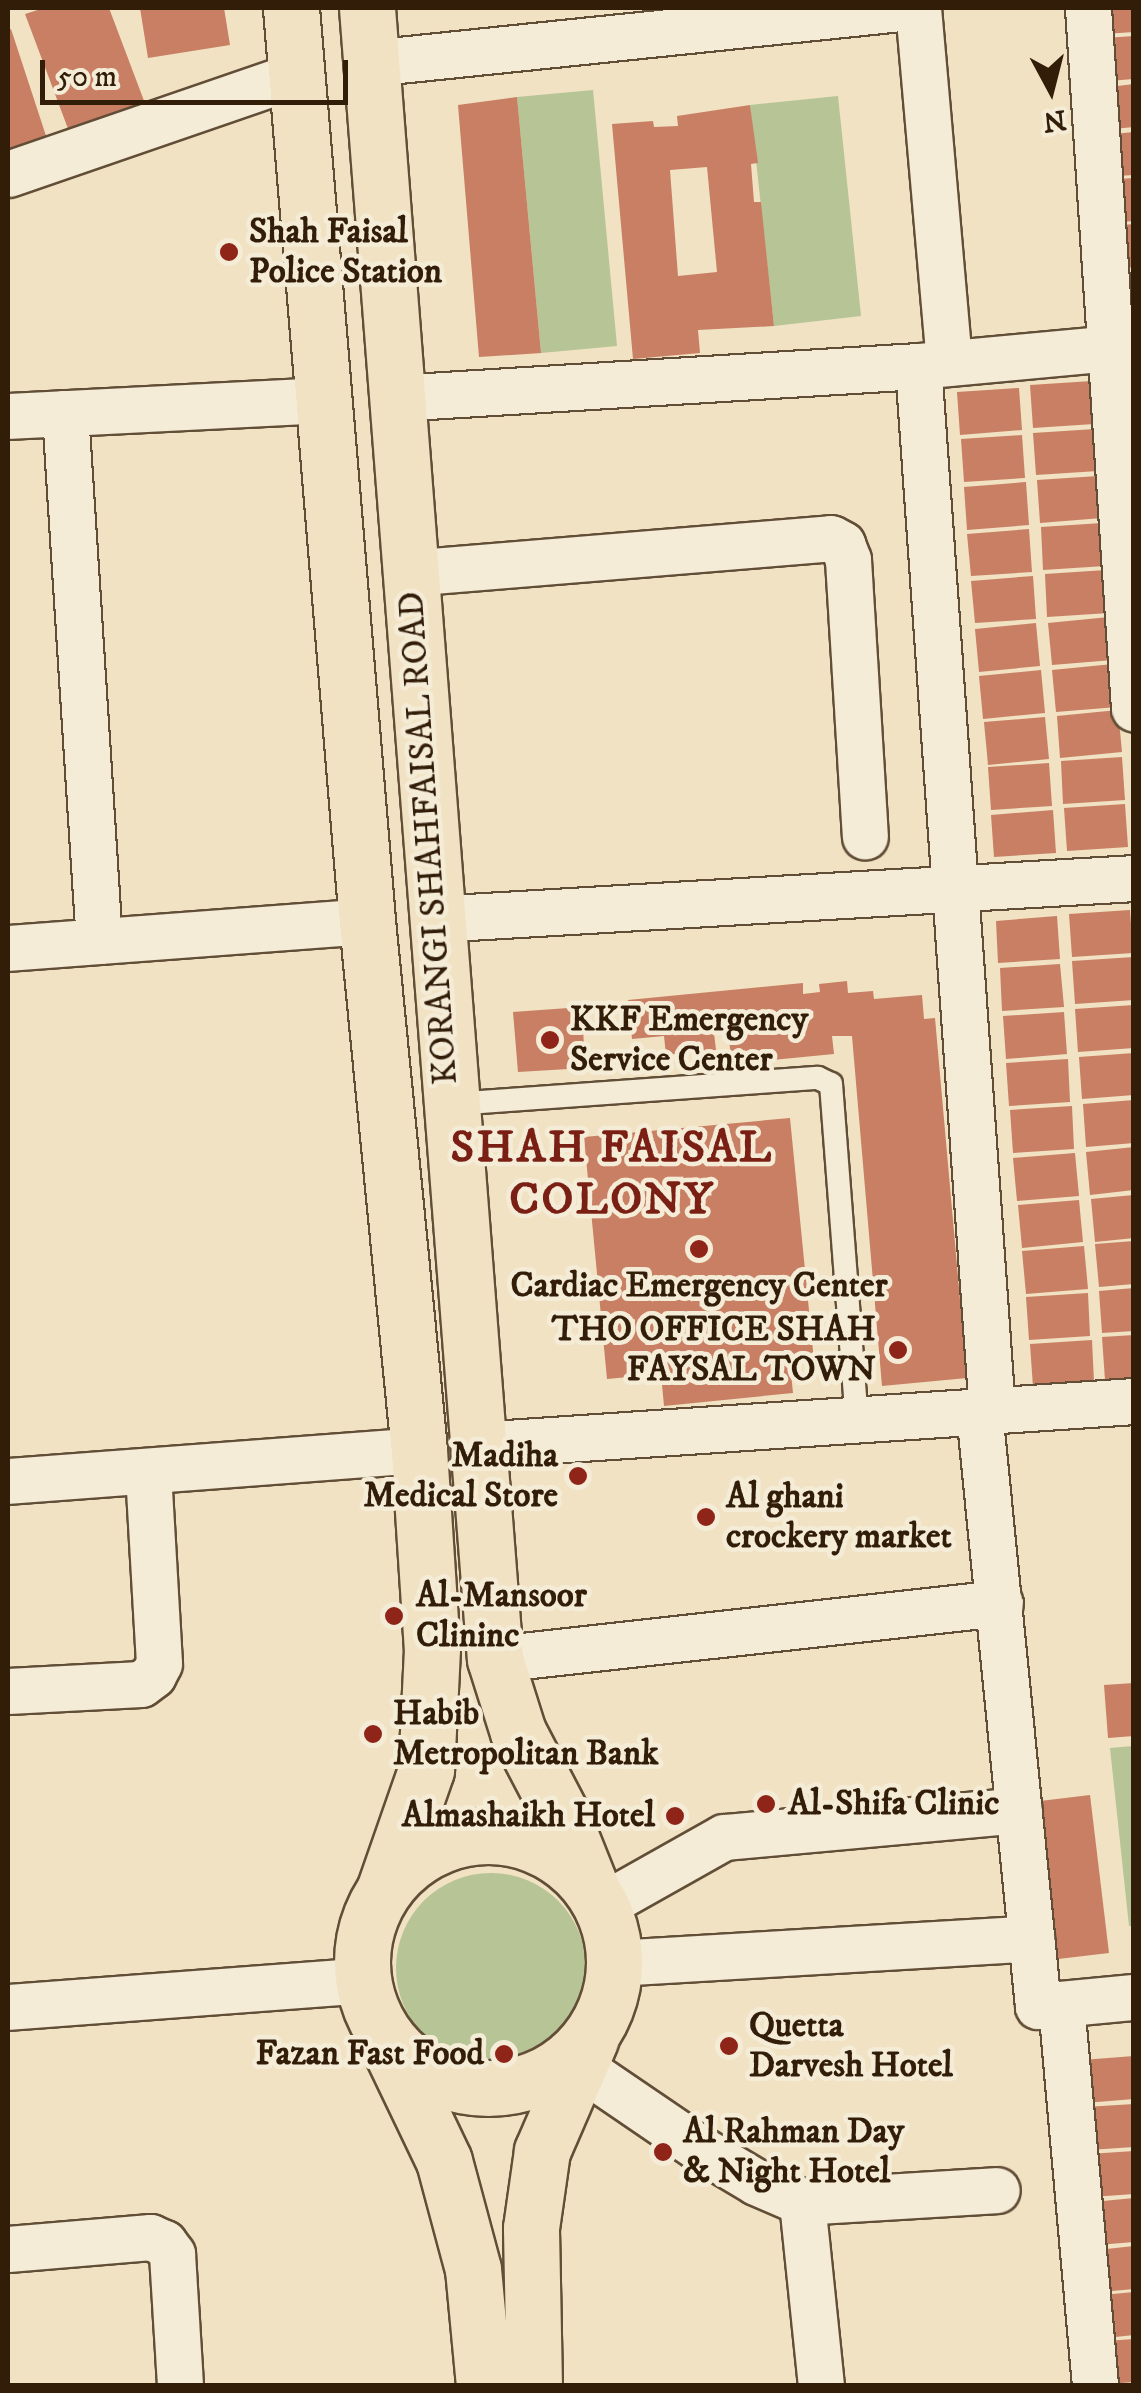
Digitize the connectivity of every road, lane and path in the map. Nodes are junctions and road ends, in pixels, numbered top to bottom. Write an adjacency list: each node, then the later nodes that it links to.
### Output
1 (290, 8): 7 (main road, KORANGI SHAHFAISAL ROAD)
2 (367, 8): 6 (main road, KORANGI SHAHFAISAL ROAD)
3 (900, 8): 6 (street)
4 (918, 8): 10 (street)
5 (1088, 8): 9 (street)
6 (370, 63): 11 (main road, KORANGI SHAHFAISAL ROAD)
7 (296, 74): 8 (street); 12 (main road, KORANGI SHAHFAISAL ROAD)
8 (8, 174)
9 (1121, 347): 10 (street); 16 (street)
10 (934, 364): 11 (street); 19 (street)
11 (395, 398): 15 (main road, KORANGI SHAHFAISAL ROAD)
12 (323, 400): 13 (street); 21 (main road, KORANGI SHAHFAISAL ROAD)
13 (65, 413): 14 (street); 22 (street)
14 (8, 416)
15 (408, 573): 17 (street); 20 (main road, KORANGI SHAHFAISAL ROAD)
16 (1134, 708)
17 (865, 836)
18 (1134, 878): 19 (street)
19 (958, 889): 20 (street); 26 (street)
20 (434, 919): 24 (main road, KORANGI SHAHFAISAL ROAD)
21 (367, 922): 22 (street); 29 (main road, KORANGI SHAHFAISAL ROAD)
22 (99, 941): 23 (street)
23 (8, 948)
24 (450, 1104): 27 (lane); 28 (main road, KORANGI SHAHFAISAL ROAD)
25 (1134, 1402): 26 (street)
26 (986, 1411): 27 (street); 32 (street)
27 (858, 1419): 28 (street)
28 (478, 1445): 33 (main road, KORANGI SHAHFAISAL ROAD)
29 (418, 1450): 30 (street); 36 (main road, KORANGI SHAHFAISAL ROAD)
30 (148, 1471): 31 (street); 34 (street)
31 (8, 1481)
32 (1000, 1603): 33 (street); 35 (street)
33 (495, 1659): 37 (main road, KORANGI SHAHFAISAL ROAD)
34 (8, 1691)
35 (1019, 1810): 37 (street); 38 (street)
36 (385, 1888): 37 (main road); 41 (main road)
37 (596, 1897): 39 (main road)
38 (1031, 1938): 39 (street); 42 (street)
39 (616, 1963): 44 (main road)
40 (1134, 1997): 42 (street)
41 (371, 2004): 43 (street); 44 (main road); 49 (main road)
42 (1062, 2004): 52 (street)
43 (8, 2007)
44 (586, 2049): 46 (street); 50 (main road)
45 (997, 2190): 46 (street)
46 (802, 2202): 51 (street)
47 (8, 2249): 48 (street)
48 (180, 2386)
49 (484, 2386)
50 (534, 2386)
51 (821, 2386)
52 (1095, 2386)

